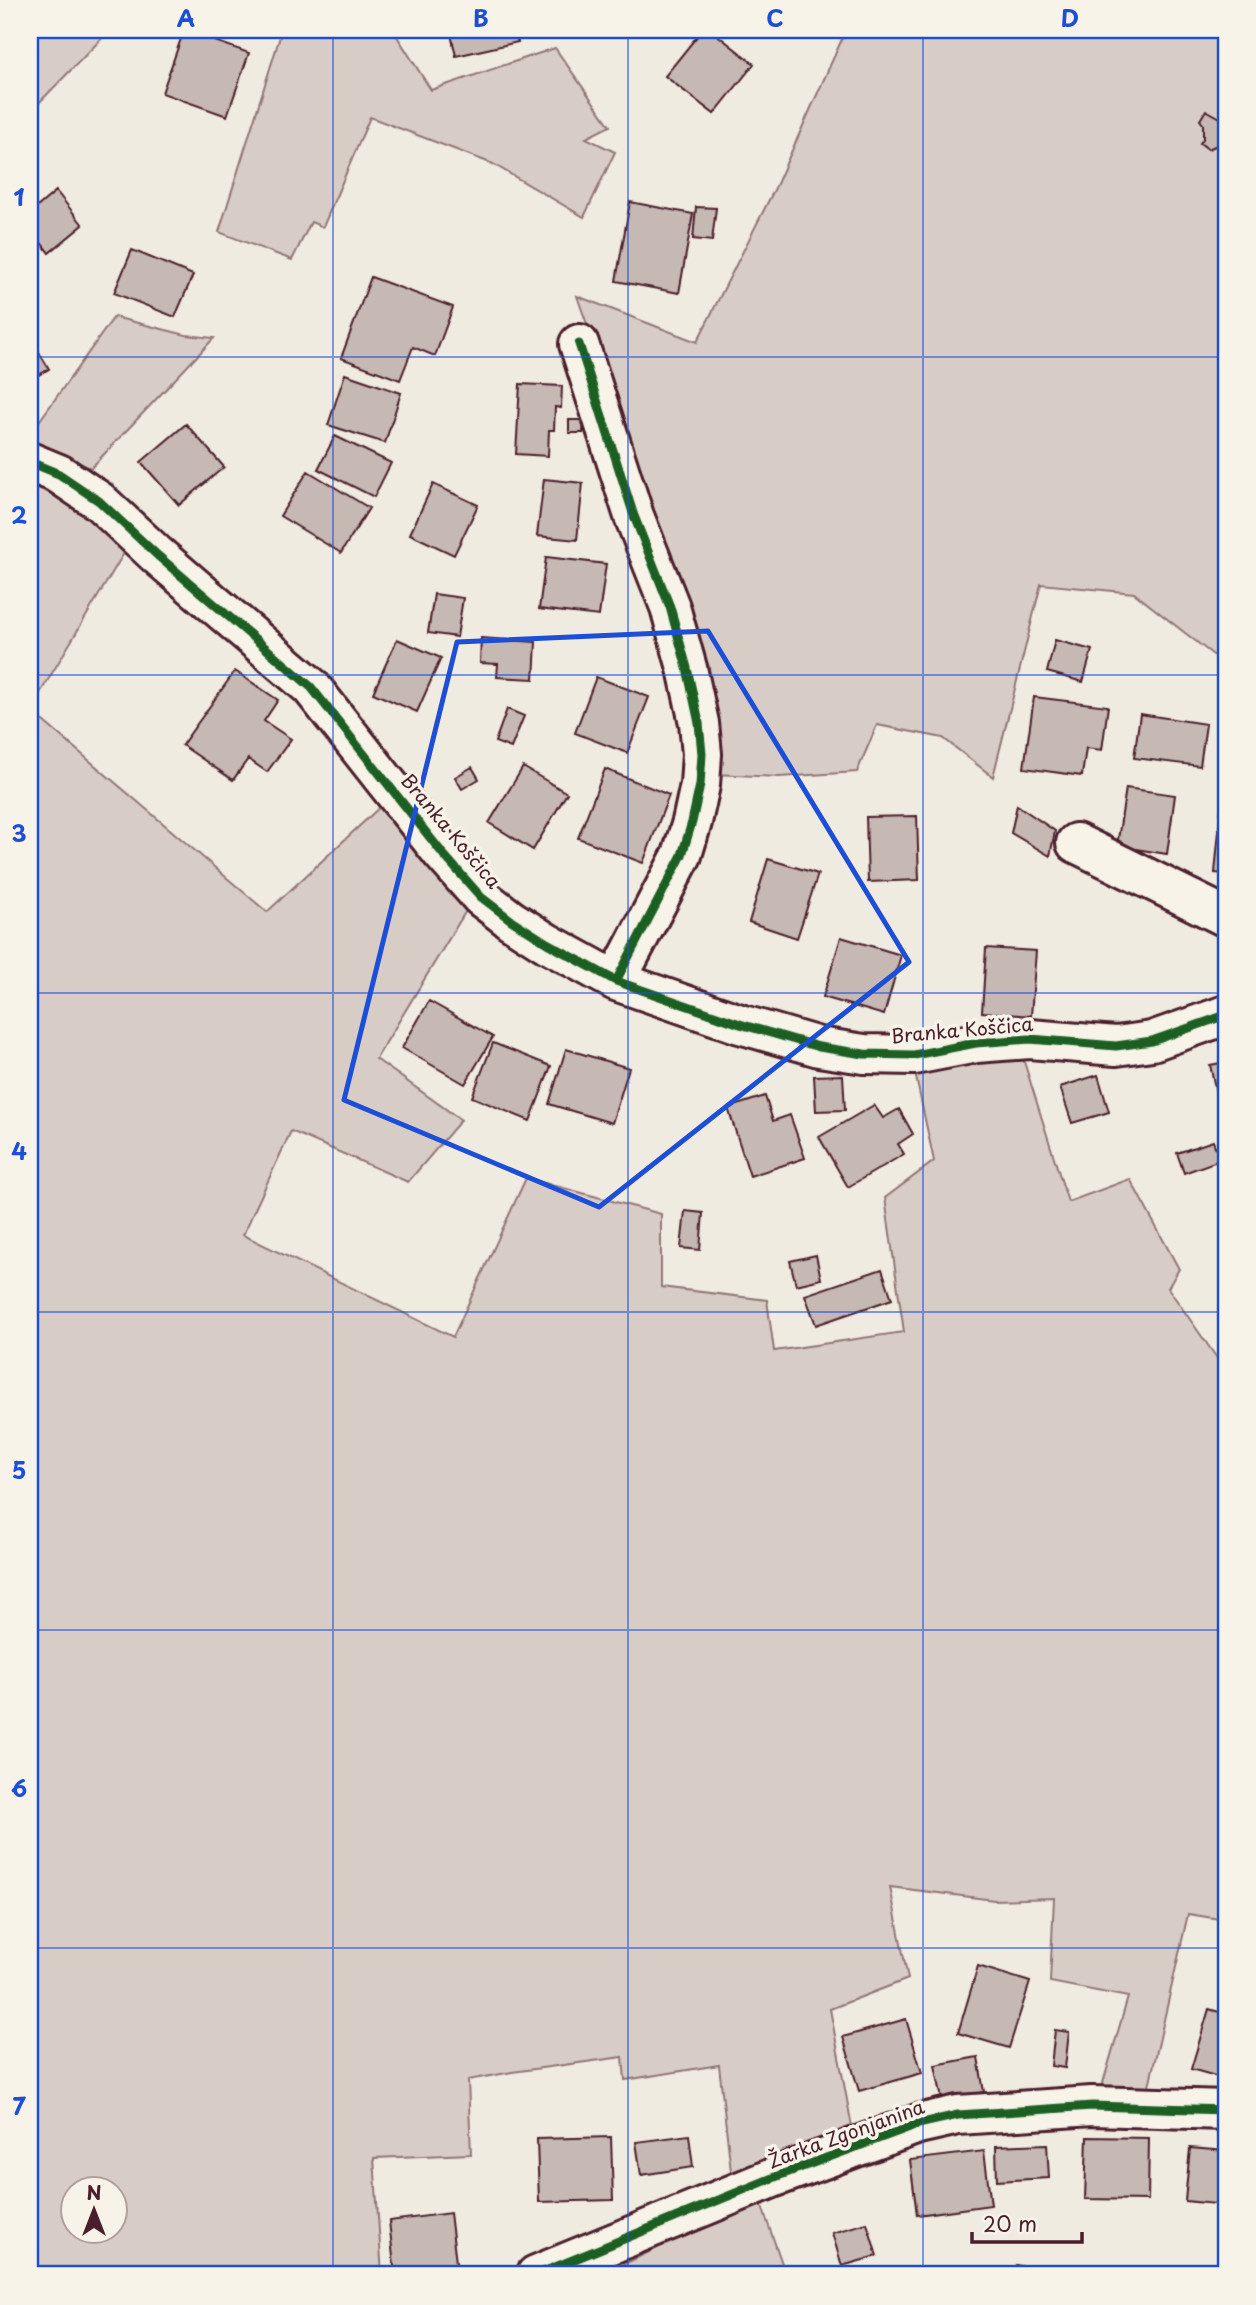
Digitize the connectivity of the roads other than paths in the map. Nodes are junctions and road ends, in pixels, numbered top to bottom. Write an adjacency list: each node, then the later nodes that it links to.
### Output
1 (579, 344): 5 (street)
2 (30, 462): 5 (street, Branka Koščica)
3 (1076, 843): 4 (street)
4 (1226, 917)
5 (617, 981): 6 (street, Branka Koščica)
6 (1226, 1015)
7 (1226, 2110): 8 (street, Žarka Zgonjanina)
8 (536, 2275)

